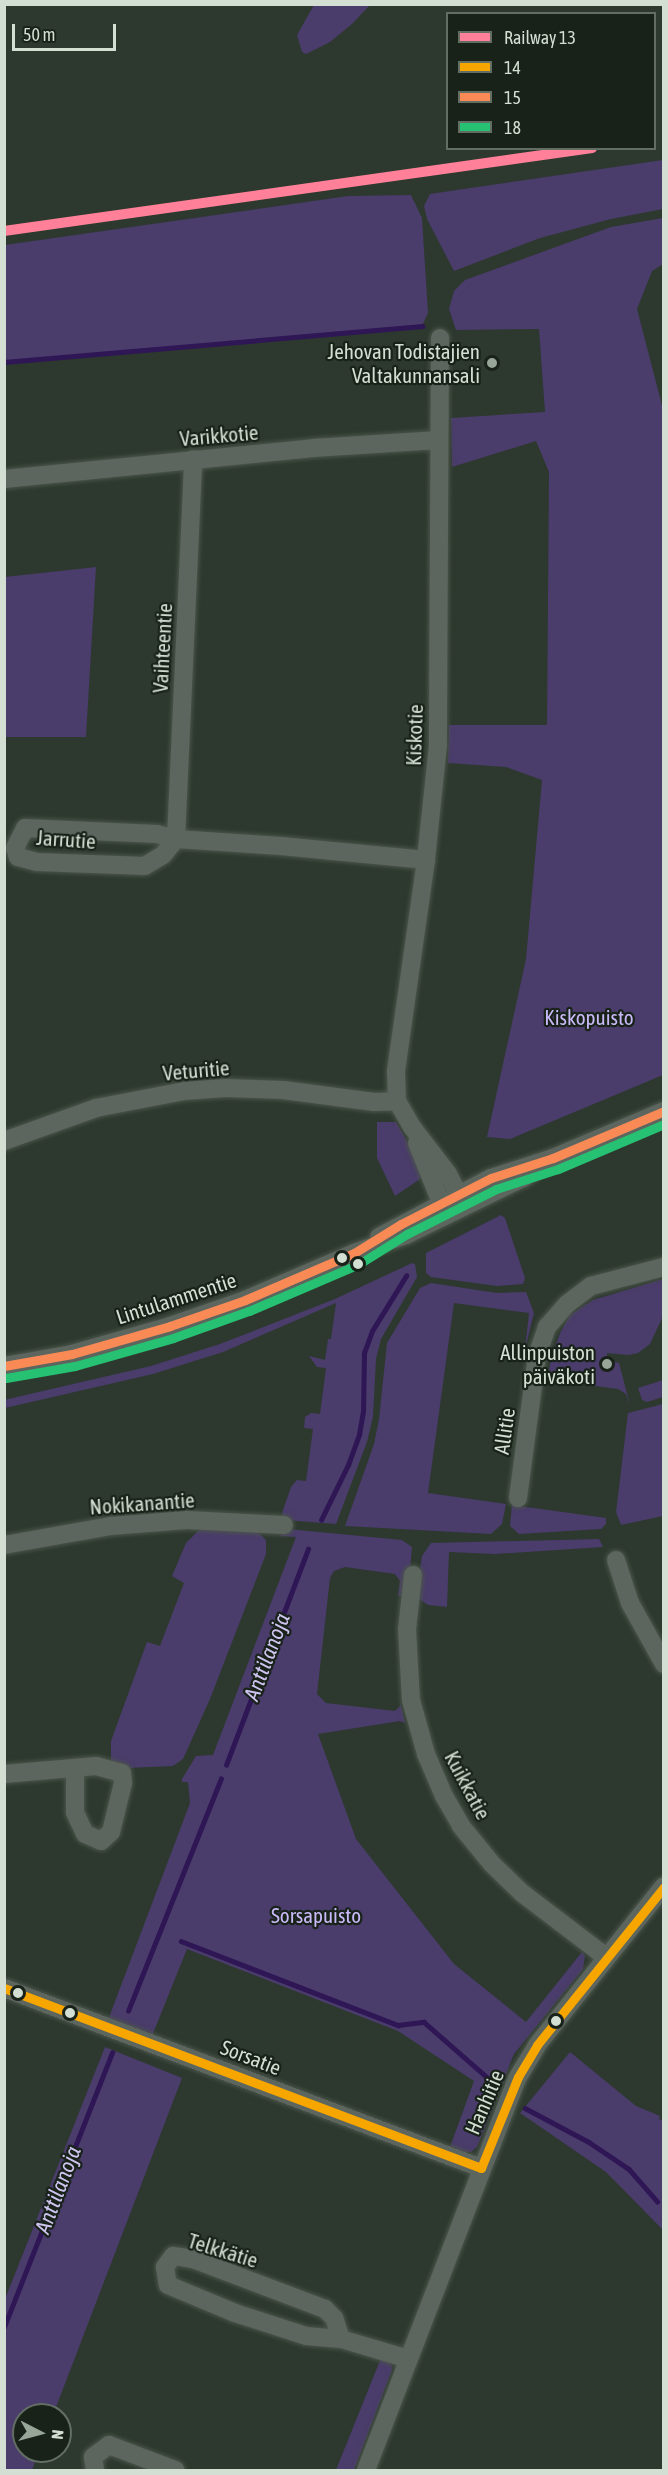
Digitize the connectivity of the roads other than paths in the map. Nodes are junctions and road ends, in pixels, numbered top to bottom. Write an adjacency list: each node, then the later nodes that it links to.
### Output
1 (440, 338): 2 (street, Kiskotie)
2 (439, 440): 3 (street, Varikkotie); 6 (street, Kiskotie)
3 (193, 459): 4 (street, Varikkotie); 5 (street, Vaihteentie)
4 (4, 479)
5 (176, 839): 5 (street, Jarrutie); 6 (street, Jarrutie)
6 (426, 860): 7 (street, Kiskotie)
7 (397, 1101): 9 (street, Kiskotie); 10 (street, Veturitie)
8 (663, 1111): 11 (street, Lintulammentie)
9 (412, 1127): 11 (street, Kiskotie); 12 (street, Kiskotie)
10 (4, 1141)
11 (461, 1200): 12 (street, Lintulammentie)
12 (443, 1209): 14 (street, Lintulammentie)
13 (663, 1267): 15 (street, Allitie)
14 (4, 1366)
15 (518, 1498)
16 (284, 1525): 17 (street, Nokikanantie)
17 (4, 1545)
18 (616, 1560): 20 (street)
19 (413, 1575): 24 (street, Kuikkatie)
20 (663, 1664)
21 (75, 1768): 22 (street)
22 (4, 1774)
23 (663, 1886): 24 (street, Hanhitie)
24 (606, 1957): 26 (street, Hanhitie)
25 (4, 1988): 26 (street, Sorsatie)
26 (481, 2168): 28 (street, Hanhitie)
27 (341, 2339): 27 (street, Telkkätie); 28 (street, Telkkätie)
28 (408, 2359): 31 (street, Hanhitie)
29 (95, 2470): 30 (street)
30 (174, 2470)
31 (366, 2470)

